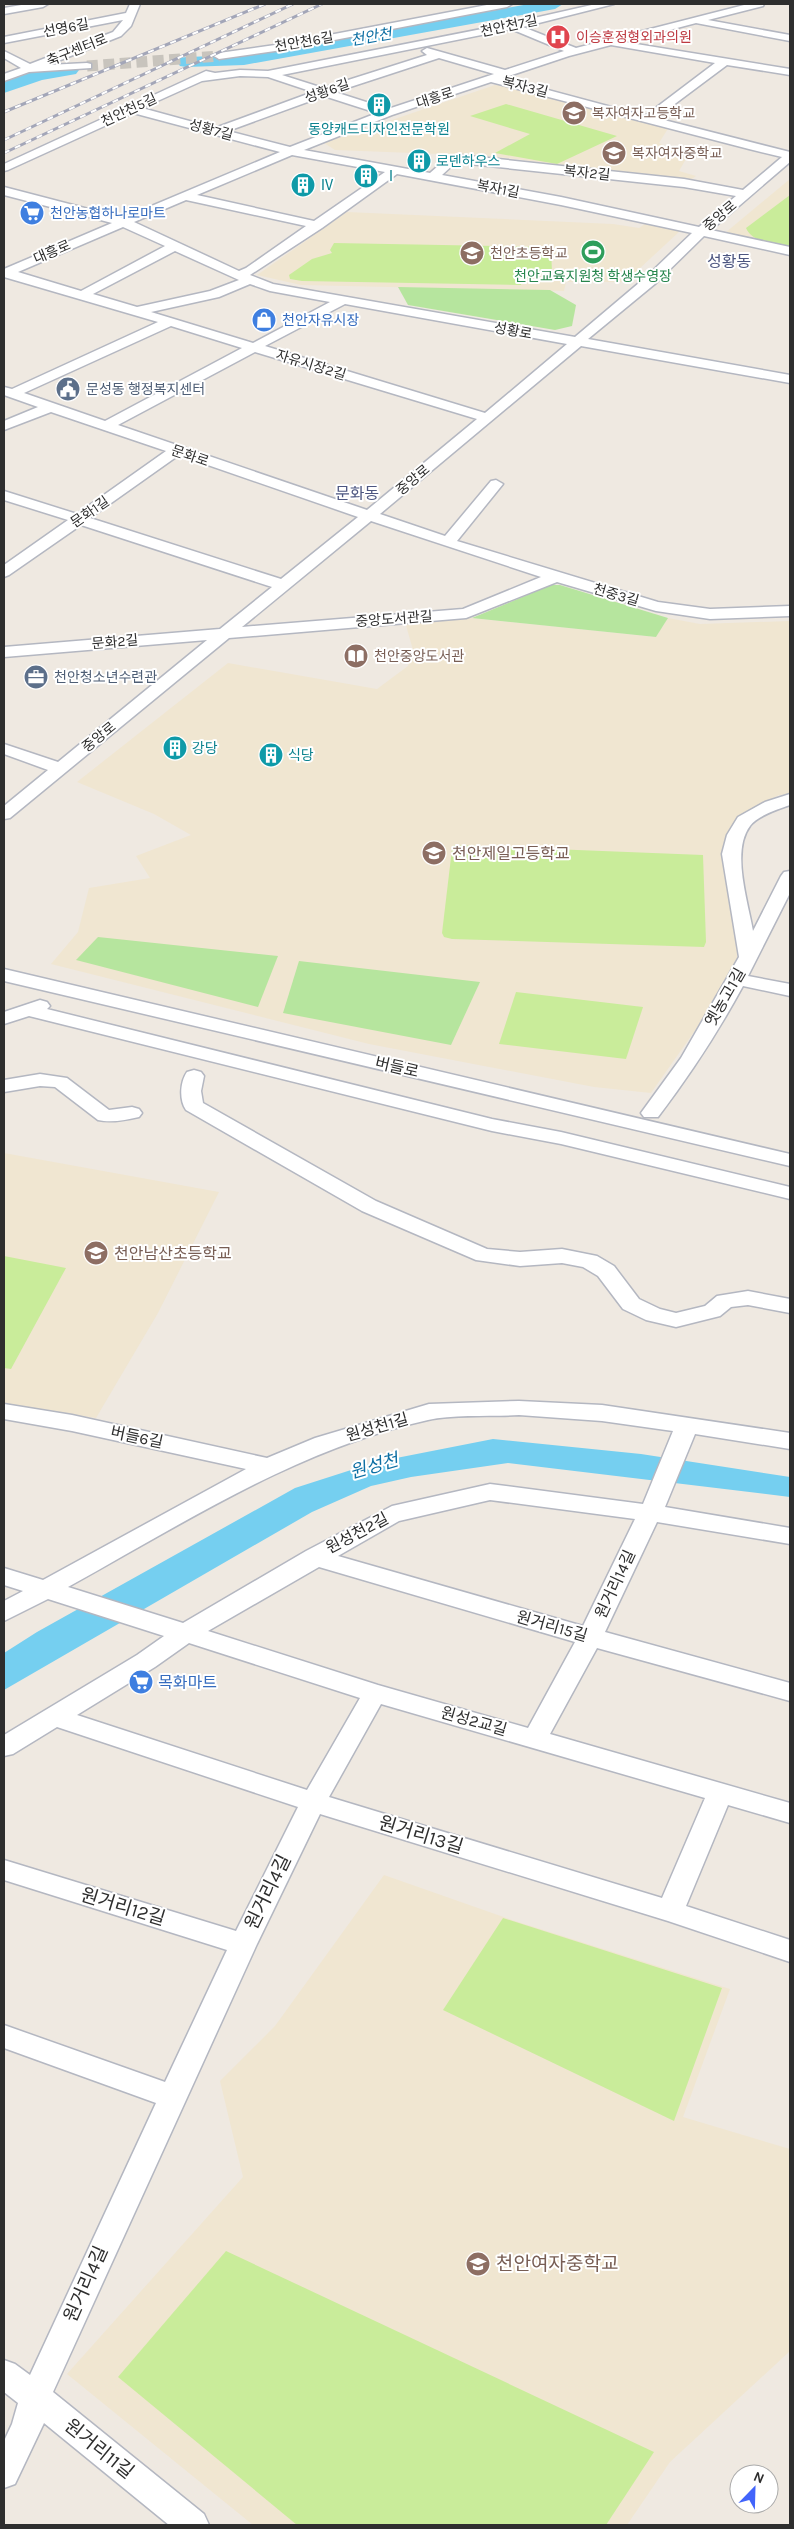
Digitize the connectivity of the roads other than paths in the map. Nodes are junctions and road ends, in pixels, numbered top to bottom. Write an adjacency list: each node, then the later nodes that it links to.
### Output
1 (42, 4): 6 (street)
2 (135, 4): 7 (street, 축구센터로)
3 (507, 4): 19 (street, 천안천6길)
4 (609, 4): 9 (street, 천안천7길)
5 (759, 4): 8 (street, 대흥로)
6 (4, 11)
7 (129, 16): 11 (street, 선영6길); 20 (street, 축구센터로)
8 (695, 20): 10 (street, 대흥로); 12 (street, 대흥로)
9 (512, 26): 13 (street, 천안천7길); 14 (street)
10 (790, 38)
11 (4, 40)
12 (604, 43): 14 (street, 대흥로); 17 (street)
13 (408, 45): 16 (street, 천안천7길); 22 (street, 천안천7길)
14 (574, 51): 23 (street, 대흥로)
15 (4, 54): 20 (street)
16 (440, 54): 23 (street, 천안천7길); 27 (street, 성황6길)
17 (724, 62): 21 (street); 30 (street)
18 (87, 66): 20 (street)
19 (237, 66): 22 (street); 25 (street, 천안천5길)
20 (31, 69): 24 (street, 축구센터로)
21 (790, 72)
22 (268, 74): 25 (street); 27 (street)
23 (505, 74): 26 (street, 대흥로)
24 (4, 78)
25 (197, 78): 28 (street, 천안천5길)
26 (492, 78): 29 (street, 대흥로); 30 (street, 복자3길)
27 (322, 92): 29 (street); 31 (street, 성황6길)
28 (132, 108): 31 (street, 성황7길); 34 (street, 천안천5길)
29 (388, 113): 32 (street, 대흥로)
30 (648, 119): 33 (street, 복자3길)
31 (214, 132): 32 (street, 성황7길)
32 (292, 151): 35 (street, 복자1길); 39 (street, 대흥로)
33 (790, 155): 38 (street, 중앙로)
34 (4, 168)
35 (395, 170): 36 (street, 복자1길); 41 (street)
36 (433, 177): 38 (street, 복자2길); 42 (street, 복자1길)
37 (4, 191): 40 (street)
38 (746, 194): 42 (street, 중앙로)
39 (183, 196): 40 (street, 대흥로); 41 (street)
40 (123, 222): 43 (street, 성황로); 45 (street, 대흥로)
41 (318, 225): 46 (street)
42 (704, 231): 44 (street, 복자1길); 51 (street, 중앙로)
43 (174, 246): 46 (street, 성황로); 47 (street)
44 (790, 251)
45 (5, 272): 47 (street, 자유시장2길)
46 (244, 278): 48 (street, 성황로); 49 (street)
47 (82, 295): 49 (street, 자유시장2길)
48 (341, 301): 51 (street, 성황로); 52 (street)
49 (136, 312): 50 (street, 자유시장2길)
50 (169, 322): 52 (street, 자유시장2길); 54 (street, 문화로)
51 (576, 342): 53 (street, 성황로); 56 (street, 중앙로)
52 (253, 347): 56 (street, 자유시장2길); 58 (street)
53 (790, 379)
54 (8, 392): 55 (street, 문화로)
55 (50, 407): 57 (street); 58 (street, 문화로)
56 (487, 418): 62 (street, 중앙로)
57 (4, 426)
58 (104, 427): 59 (street, 문화로)
59 (176, 451): 62 (street, 문화로); 63 (street, 문화1길)
60 (496, 484): 64 (street)
61 (4, 495): 63 (street)
62 (368, 516): 64 (street, 천중3길); 67 (street, 중앙로)
63 (80, 520): 65 (street, 문화1길); 67 (street)
64 (448, 542): 66 (street, 천중3길)
65 (4, 572)
66 (555, 577): 68 (street, 천중3길); 69 (street, 중앙도서관길)
67 (283, 585): 69 (street, 중앙로)
68 (790, 611)
69 (226, 632): 70 (street, 문화2길); 72 (street, 중앙로)
70 (4, 652)
71 (4, 748): 72 (street)
72 (60, 768): 74 (street, 중앙로)
73 (790, 799): 76 (street)
74 (4, 814)
75 (790, 876): 76 (street, 옛농고1길)
76 (748, 956): 79 (street, 옛농고1길)
77 (4, 964): 87 (street, 버들로)
78 (4, 976): 81 (street, 버들로)
79 (737, 979): 80 (street); 87 (street, 옛농고1길)
80 (790, 990)
81 (78, 993): 82 (street); 89 (street, 버들로)
82 (28, 1010): 83 (street); 90 (street)
83 (4, 1018)
84 (194, 1076): 91 (street)
85 (4, 1086): 86 (street)
86 (132, 1113)
87 (651, 1113): 88 (street, 버들로)
88 (790, 1146)
89 (790, 1160)
90 (790, 1193)
91 (790, 1306)
92 (4, 1411): 95 (street, 버들6길)
93 (684, 1430): 94 (street, 원성천1길); 95 (street, 원성천1길); 96 (street, 원거리14길)
94 (790, 1441)
95 (269, 1466): 100 (street, 원성천1길)
96 (652, 1508): 97 (street, 원성천2길); 98 (street, 원성천2길); 103 (street, 원거리14길)
97 (790, 1536)
98 (314, 1557): 102 (street, 원성천2길); 103 (street, 원거리15길)
99 (4, 1576): 100 (street)
100 (55, 1592): 101 (street, 원성천1길); 102 (street, 원성2교길)
101 (4, 1612)
102 (184, 1634): 105 (street, 원성2교길); 106 (street, 원성천2길)
103 (590, 1637): 104 (street, 원거리15길); 107 (street, 원거리14길)
104 (790, 1692)
105 (375, 1693): 107 (street, 원성2교길); 110 (street, 원거리4길)
106 (52, 1716): 108 (street, 원성천2길); 110 (street, 원거리13길)
107 (535, 1739): 109 (street, 원성2교길)
108 (4, 1747)
109 (720, 1793): 111 (street, 원성2교길); 113 (street)
110 (313, 1802): 113 (street, 원거리13길); 114 (street, 원거리4길)
111 (790, 1813)
112 (4, 1870): 114 (street, 원거리12길)
113 (670, 1911): 115 (street, 원거리13길)
114 (243, 1944): 117 (street, 원거리4길)
115 (790, 1951)
116 (4, 2036): 117 (street)
117 (171, 2096): 119 (street, 원거리4길)
118 (4, 2374): 119 (street, 원거리11길)
119 (35, 2396): 120 (street, 원거리4길); 121 (street, 원거리11길)
120 (4, 2473)
121 (193, 2525)

